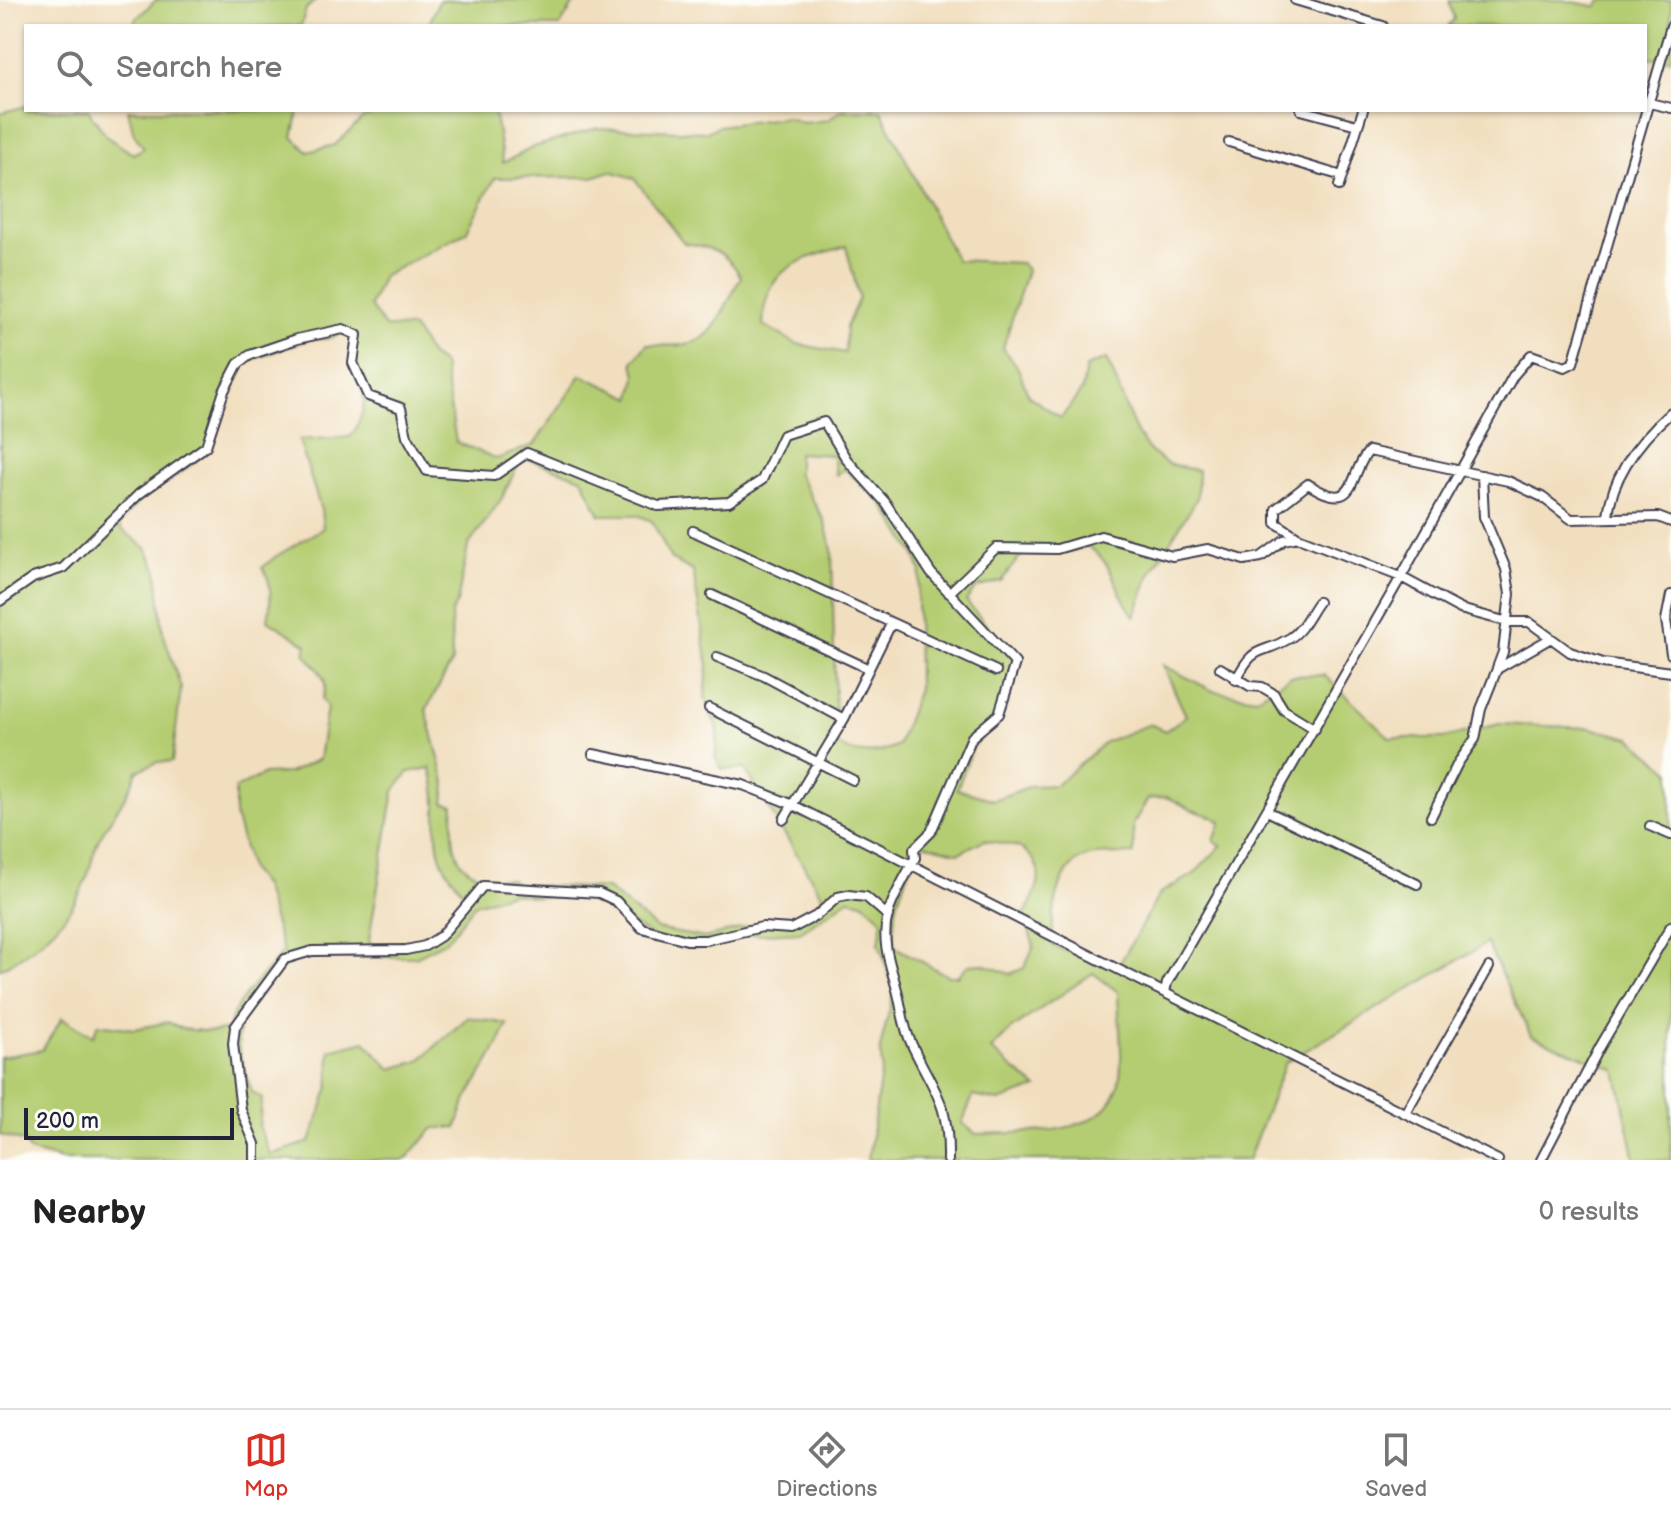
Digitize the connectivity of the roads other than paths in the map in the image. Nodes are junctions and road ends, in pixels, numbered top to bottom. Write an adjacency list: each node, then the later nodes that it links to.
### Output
1 (1295, 0): 2 (street)
2 (1375, 24)
3 (1671, 26): 4 (street)
4 (1647, 102): 5 (street)
5 (1671, 108)
6 (1308, 112): 9 (street)
7 (1362, 112): 9 (street)
8 (1644, 112): 14 (street)
9 (1357, 125): 11 (street)
10 (1229, 142): 11 (street)
11 (1342, 176): 12 (street)
12 (1339, 186)
13 (1671, 412): 16 (street)
14 (1458, 471): 15 (street); 19 (street); 20 (street)
15 (1482, 475): 16 (street); 26 (street)
16 (1608, 516): 17 (street)
17 (1671, 522)
18 (693, 531): 27 (street)
19 (1298, 537): 20 (street); 21 (street)
20 (1401, 577): 26 (street); 39 (street)
21 (949, 593): 24 (street); 49 (street)
22 (712, 595): 32 (street)
23 (1671, 595): 29 (street)
24 (0, 601)
25 (1318, 602): 36 (street)
26 (1508, 622): 28 (street); 33 (street)
27 (891, 624): 32 (street); 34 (street)
28 (1551, 638): 33 (street); 35 (street)
29 (1671, 654)
30 (717, 657): 38 (street)
31 (1220, 668): 36 (street)
32 (869, 669): 38 (street)
33 (1497, 669): 45 (street)
34 (996, 671)
35 (1671, 672)
36 (1236, 680): 39 (street)
37 (709, 708): 41 (street)
38 (844, 719): 41 (street)
39 (1315, 729): 44 (street)
40 (593, 754): 43 (street)
41 (817, 762): 42 (street); 43 (street)
42 (853, 780)
43 (791, 804): 46 (street); 49 (street)
44 (1267, 811): 50 (street); 54 (street)
45 (1431, 817)
46 (784, 819)
47 (1650, 826): 48 (street)
48 (1671, 835)
49 (912, 864): 51 (street); 54 (street)
50 (1417, 884)
51 (888, 916): 56 (street); 57 (street)
52 (1671, 926): 59 (street)
53 (1489, 967): 55 (street)
54 (1165, 993): 55 (street)
55 (1406, 1112): 58 (street)
56 (255, 1160)
57 (948, 1160)
58 (1498, 1160)
59 (1541, 1160)

